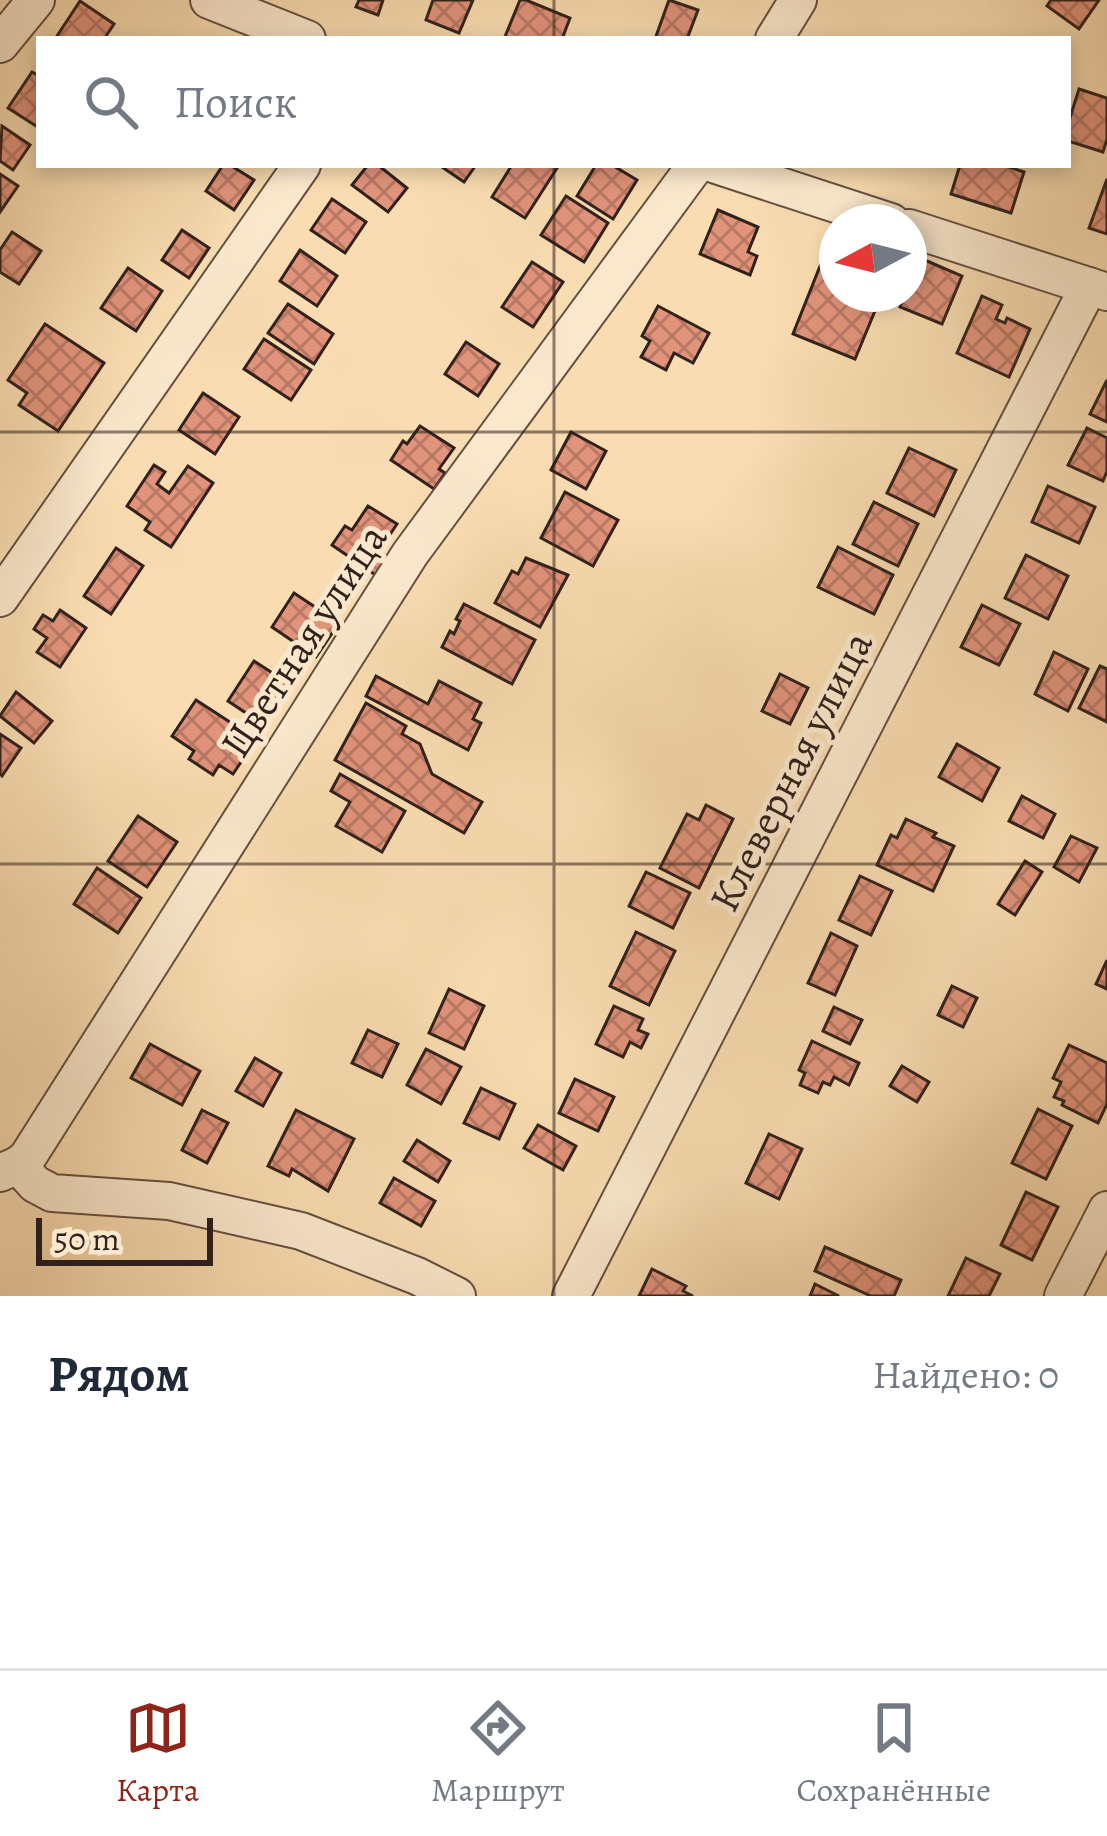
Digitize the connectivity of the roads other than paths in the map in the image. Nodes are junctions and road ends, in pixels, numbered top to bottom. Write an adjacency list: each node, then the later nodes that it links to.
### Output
1 (36, 0): 6 (street)
2 (209, 0): 4 (street)
3 (798, 0): 5 (street)
4 (299, 36)
5 (777, 36)
6 (0, 44)
7 (300, 168): 13 (street)
8 (694, 168): 14 (street, Цветная улица)
9 (725, 168): 10 (street)
10 (836, 204)
11 (927, 234): 12 (street)
12 (1098, 290): 17 (street, Клеверная улица)
13 (0, 598)
14 (7, 1170): 16 (street)
15 (1107, 1210): 18 (street)
16 (457, 1296)
17 (571, 1296)
18 (1064, 1296)

